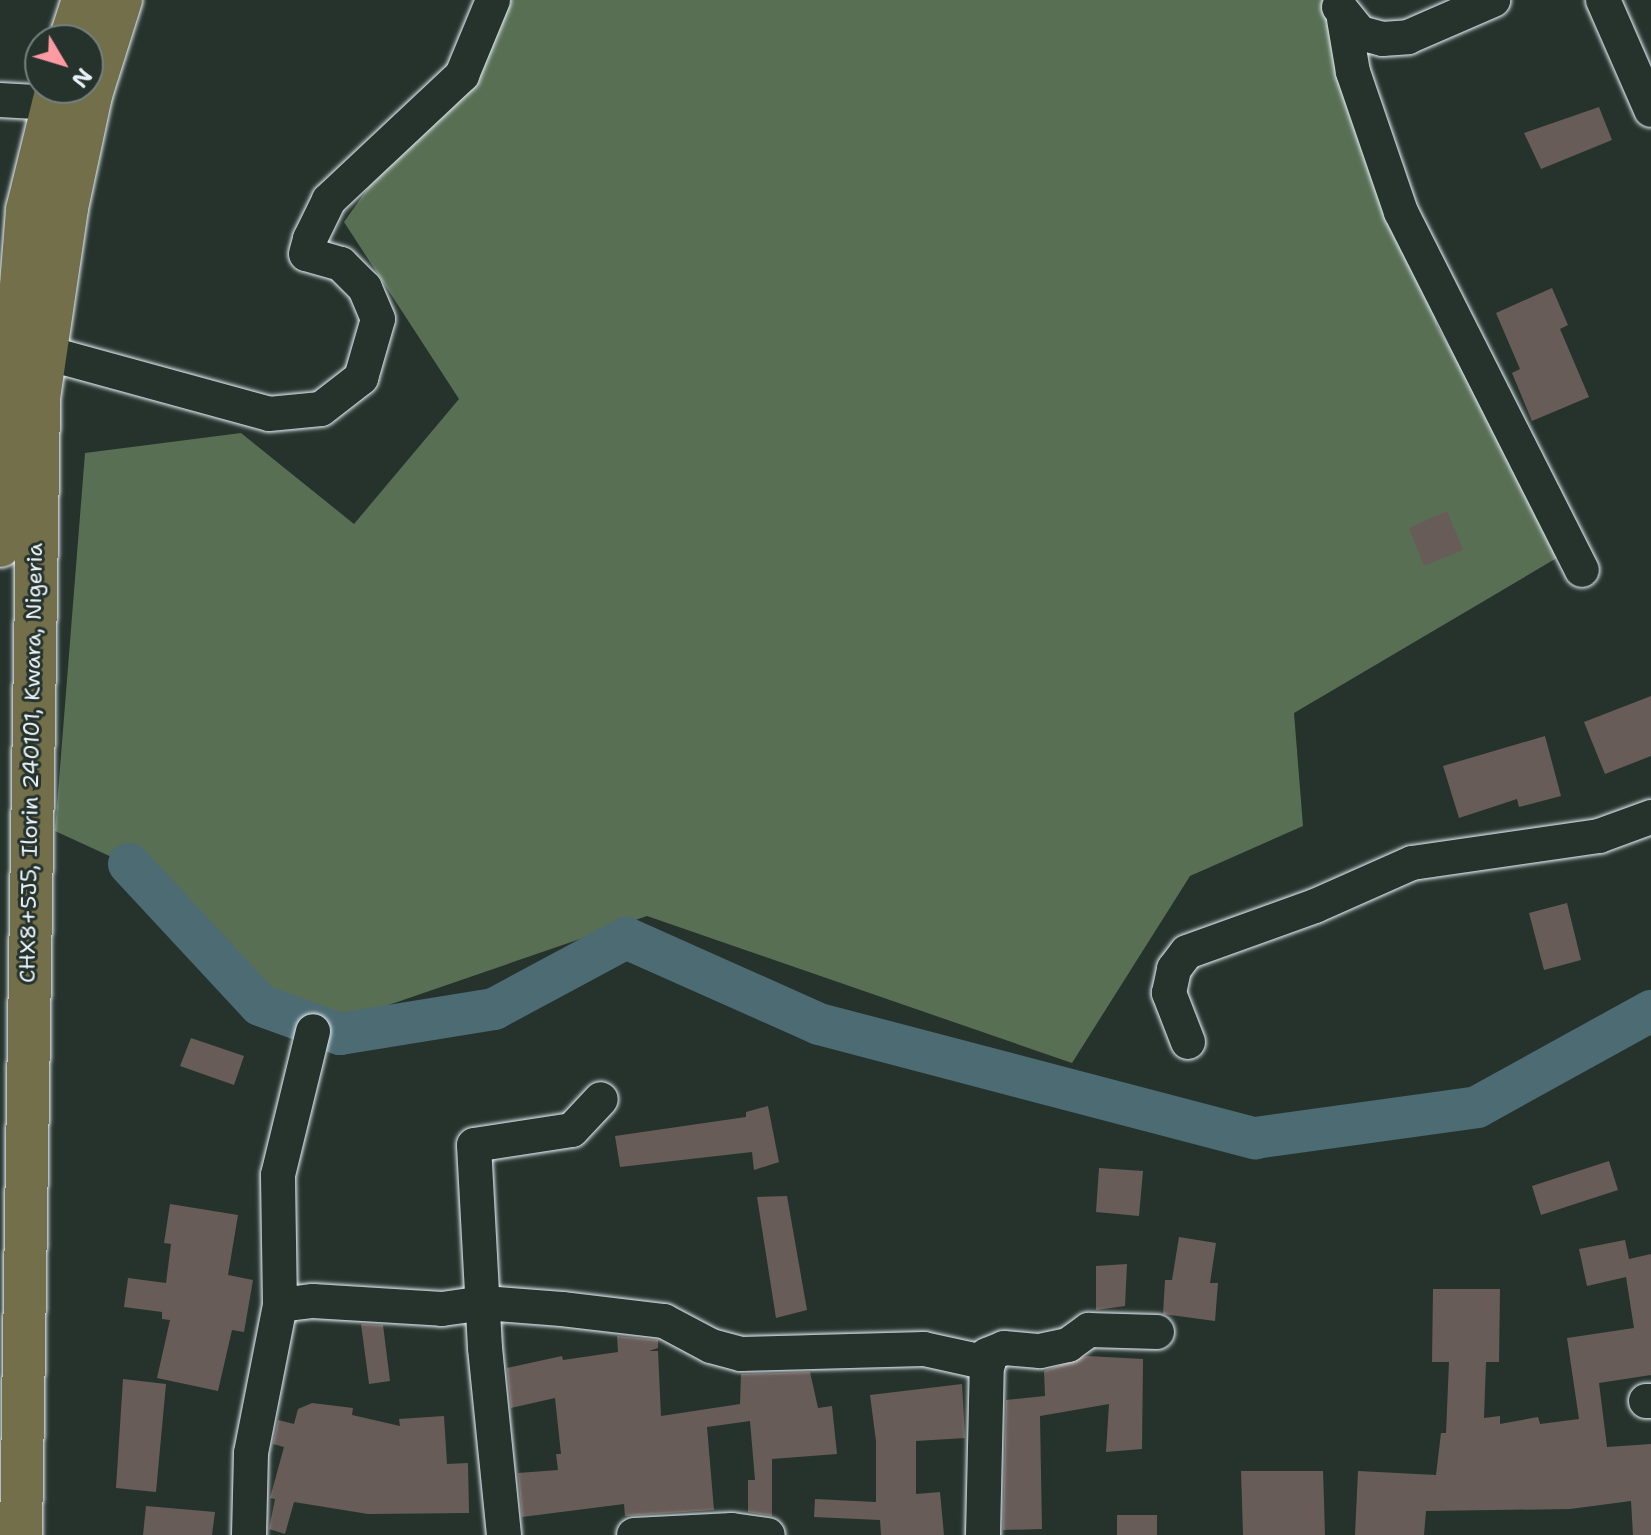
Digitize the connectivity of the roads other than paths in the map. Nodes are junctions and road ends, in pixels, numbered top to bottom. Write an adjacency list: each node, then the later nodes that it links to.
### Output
1 (83, 0): 7 (main road)
2 (121, 0): 12 (main road, CHX8+5J5, Ilorin 240101, Kwara, Nigeria)
3 (493, 0): 12 (street)
4 (1493, 0): 6 (street)
5 (1603, 0): 11 (street)
6 (1340, 10): 14 (street)
7 (75, 24)
8 (24, 98): 9 (street)
9 (0, 100)
10 (53, 104): 12 (main road, CHX8+5J5, Ilorin 240101, Kwara, Nigeria)
11 (1651, 110)
12 (19, 342): 13 (main road, CHX8+5J5, Ilorin 240101, Kwara, Nigeria); 24 (main road, CHX8+5J5, Ilorin 240101, Kwara, Nigeria)
13 (0, 546)
14 (1582, 570)
15 (1651, 817): 17 (street)
16 (313, 1031): 20 (street)
17 (1188, 1042)
18 (601, 1099): 19 (street)
19 (484, 1303): 20 (street); 22 (street); 26 (street)
20 (280, 1305): 25 (street)
21 (1157, 1332): 22 (street)
22 (988, 1363): 29 (street)
23 (732, 1533): 27 (street); 28 (street)
24 (21, 1535)
25 (249, 1535)
26 (504, 1535)
27 (634, 1535)
28 (768, 1535)
29 (983, 1535)

